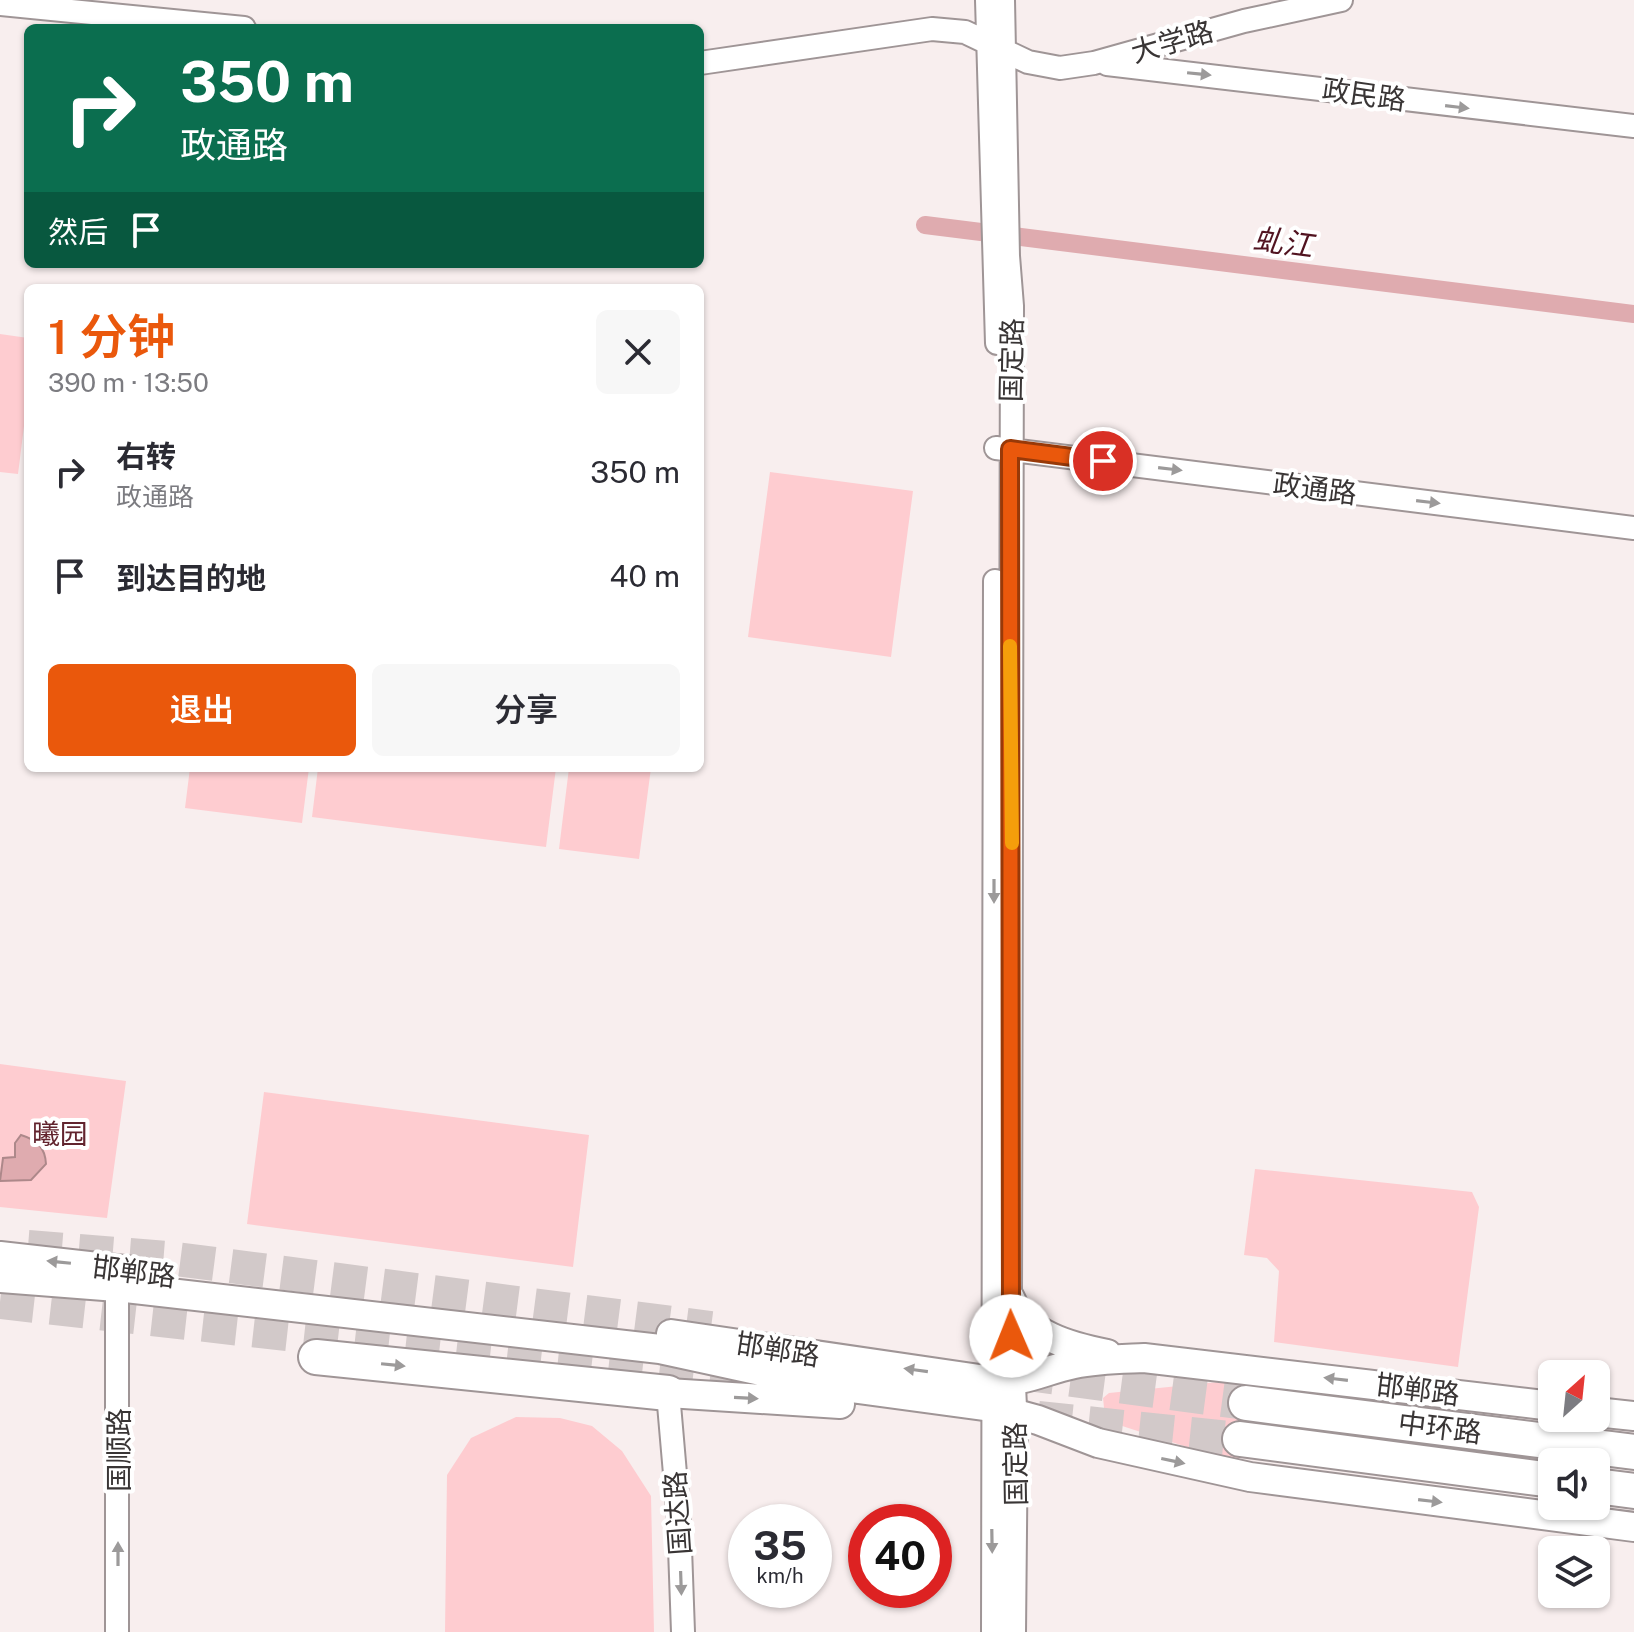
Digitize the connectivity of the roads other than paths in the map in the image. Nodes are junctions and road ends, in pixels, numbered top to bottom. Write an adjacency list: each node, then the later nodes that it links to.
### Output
1 (987, 0): 7 (street, 国定路)
2 (1003, 0): 7 (street, 国定路)
3 (1341, 0): 5 (street, 大学路)
4 (0, 4): 6 (street)
5 (1304, 4): 9 (street, 大学路)
6 (203, 24)
7 (996, 48): 8 (street); 9 (street, 大学路); 11 (street, 国定路)
8 (704, 62)
9 (1094, 63): 10 (street, 政民路, one-way to 10)
10 (1634, 126)
11 (1003, 449): 12 (street, 政通路, one-way to 12); 16 (street, 国定路); 22 (street, 国定路, one-way to 22)
12 (1634, 528)
13 (0, 1256): 15 (main road, 邯郸路, one-way to 13)
14 (0, 1278): 15 (main road, 邯郸路)
15 (117, 1278): 22 (main road, 邯郸路); 29 (street, 国顺路, one-way to 15)
16 (1010, 1298): 18 (main road); 22 (street, 国定路)
17 (316, 1357): 19 (highway, one-way to 19)
18 (1144, 1358): 21 (main road, 邯郸路, one-way to 18); 22 (main road, 邯郸路)
19 (668, 1393): 22 (main road, 邯郸路, one-way to 22); 30 (street, 国达路, one-way to 30)
20 (1246, 1403): 26 (highway, 中环路)
21 (1538, 1404)
22 (1003, 1406): 28 (main road, 邯郸路, one-way to 28); 31 (street, 国定路, one-way to 31); 32 (street, 国定路)
23 (1610, 1413): 24 (main road)
24 (1634, 1416)
25 (1240, 1439): 27 (highway, 中环路)
26 (1620, 1450)
27 (1538, 1478)
28 (1634, 1527)
29 (117, 1632)
30 (683, 1632)
31 (993, 1632)
32 (1014, 1632)

